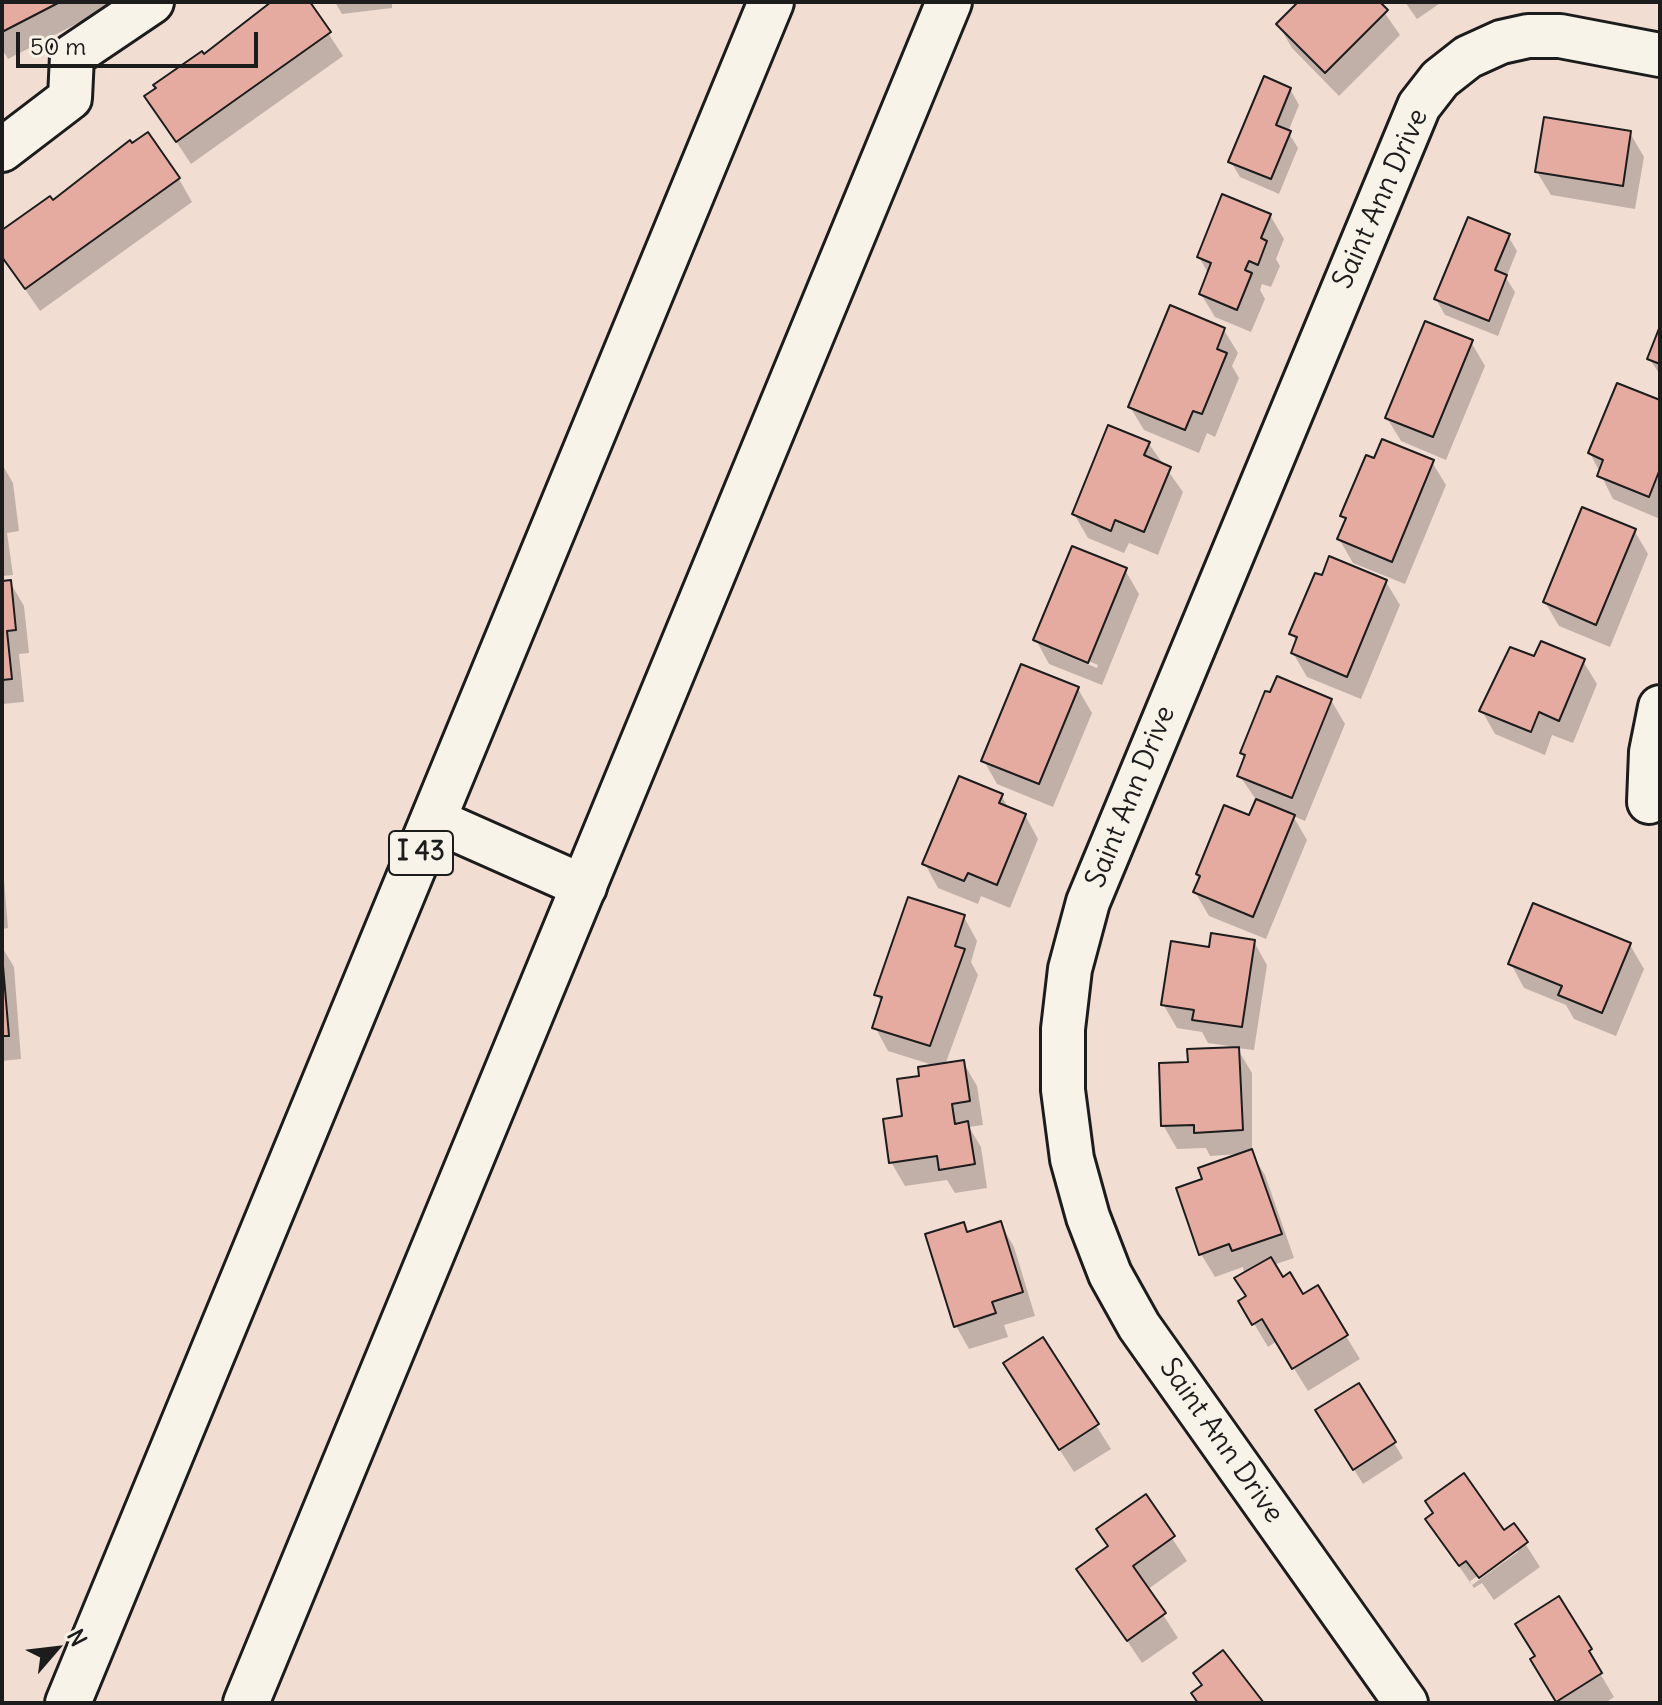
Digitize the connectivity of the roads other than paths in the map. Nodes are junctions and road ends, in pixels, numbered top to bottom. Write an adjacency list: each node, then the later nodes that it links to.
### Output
1 (152, 2): 5 (street)
2 (771, 2): 8 (highway, I 43)
3 (949, 2): 9 (highway)
4 (1660, 55): 12 (street, Saint Ann Drive)
5 (2, 150)
6 (1660, 707): 7 (street)
7 (1649, 802)
8 (434, 820): 9 (street); 10 (highway, I 43)
9 (585, 887): 11 (highway)
10 (68, 1703)
11 (246, 1703)
12 (1406, 1703)

